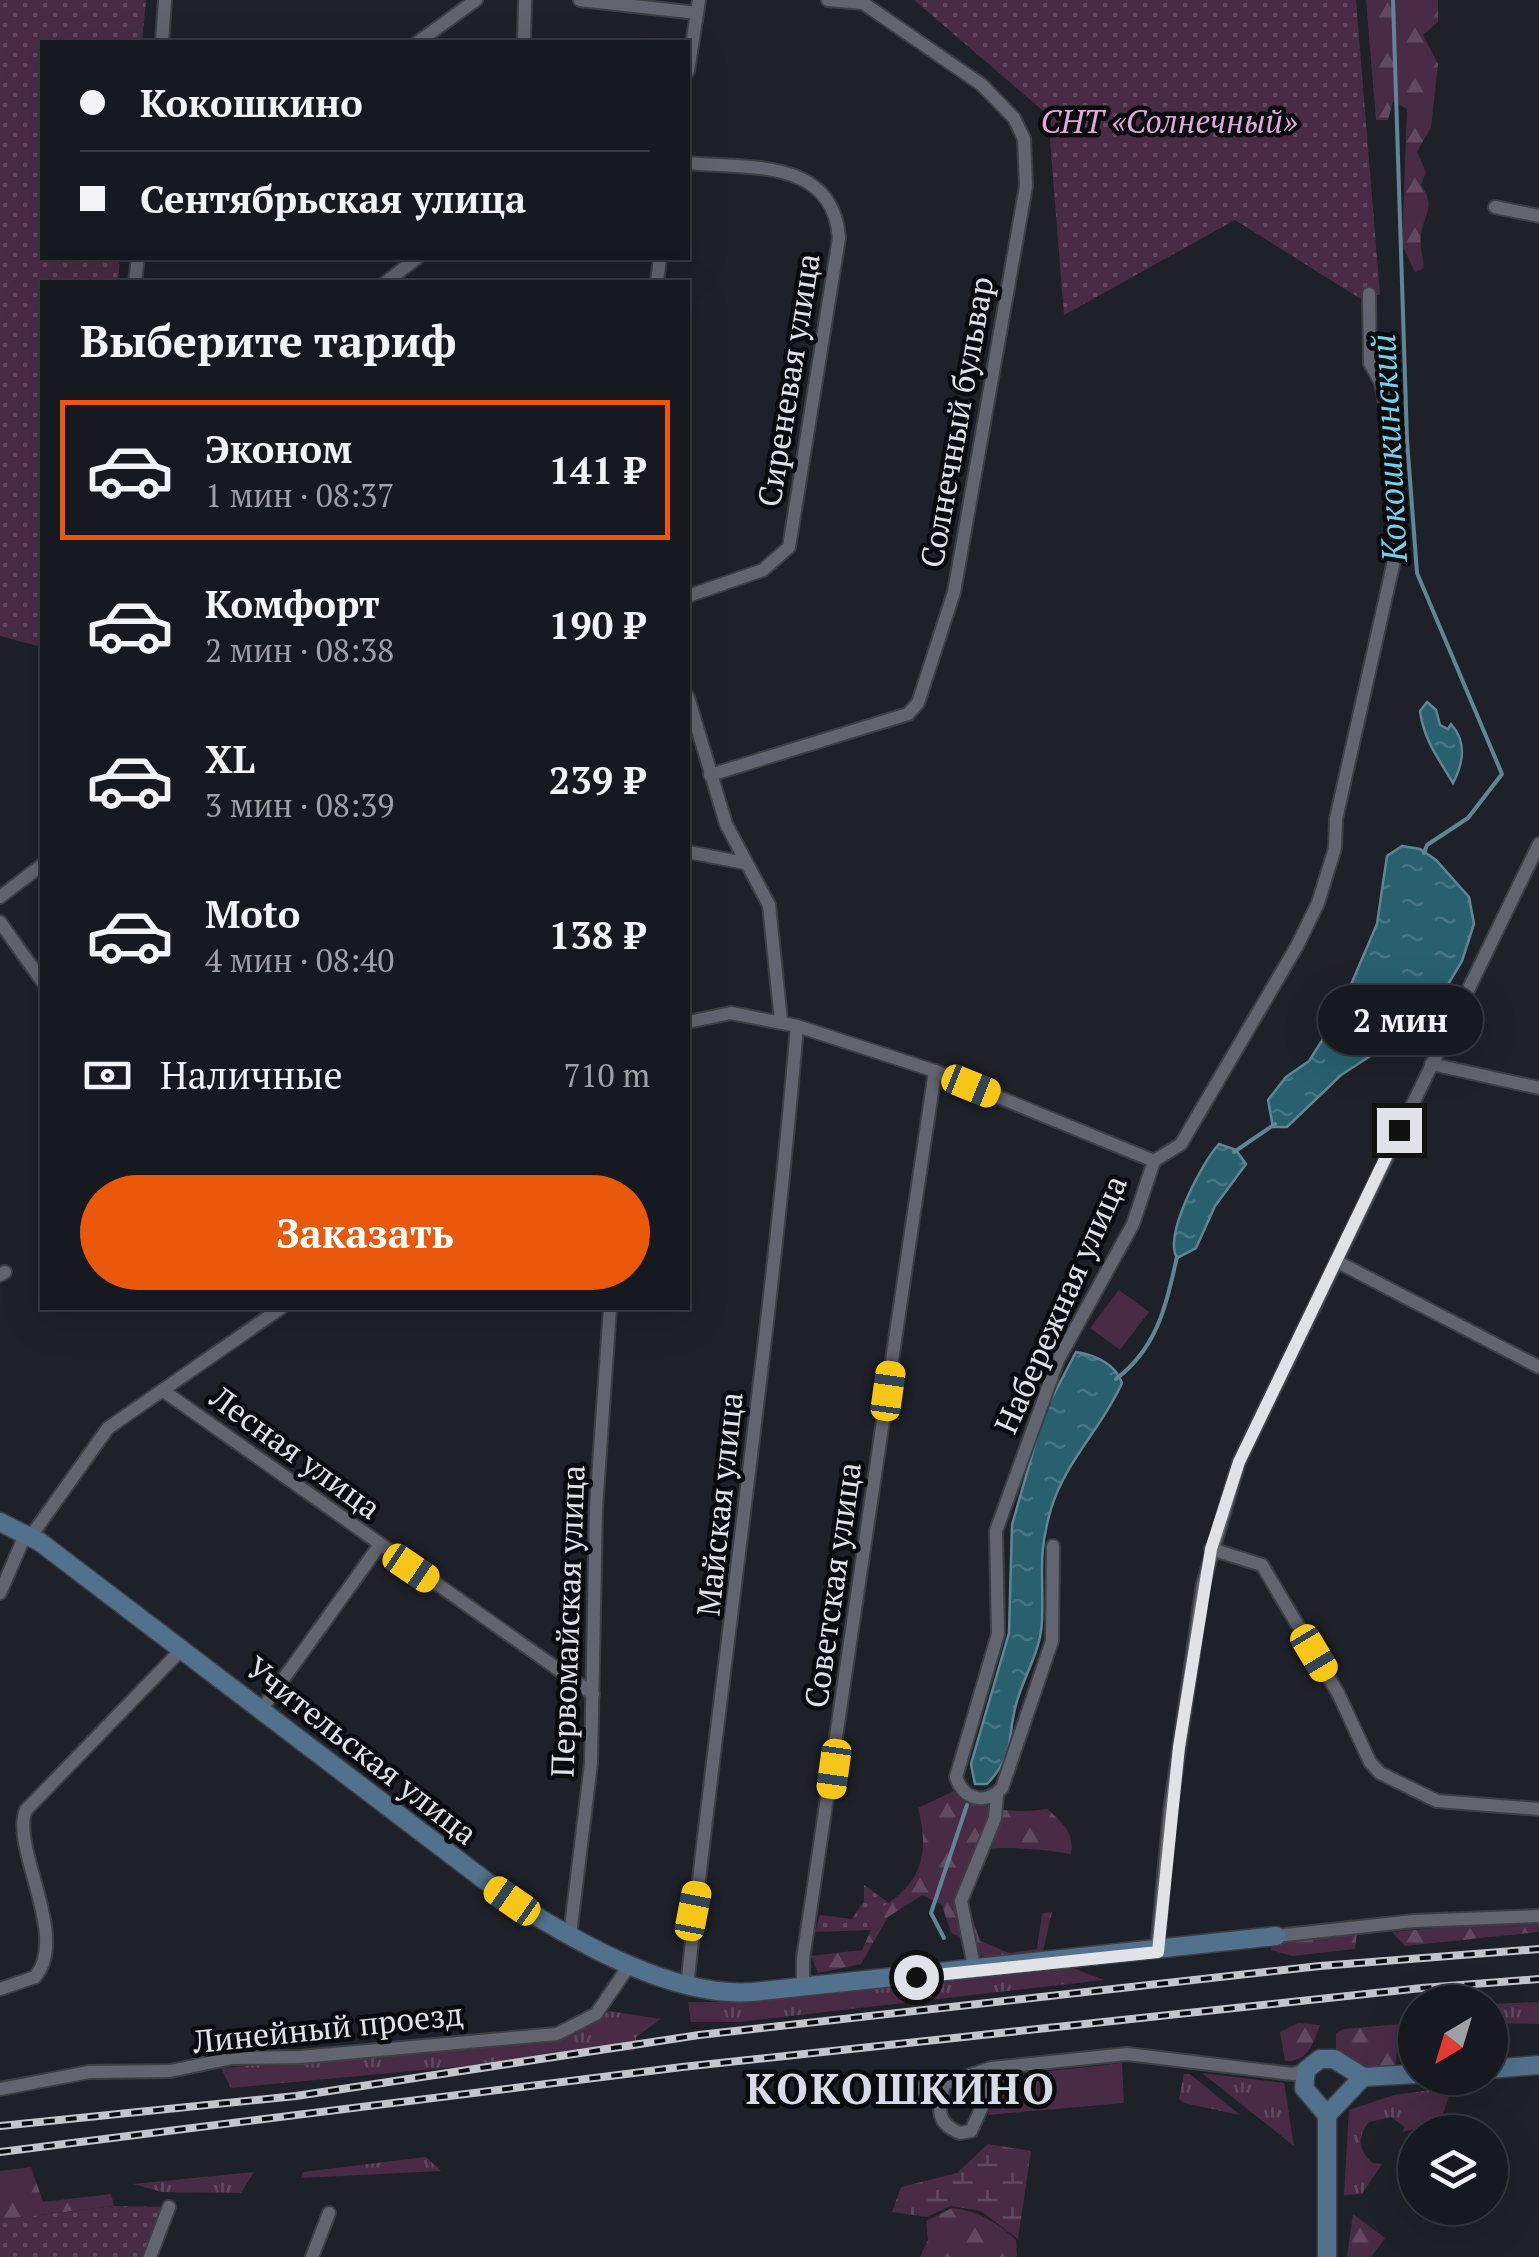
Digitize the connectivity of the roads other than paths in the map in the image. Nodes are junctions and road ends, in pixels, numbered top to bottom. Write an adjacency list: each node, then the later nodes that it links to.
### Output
1 (165, 0): 8 (street)
2 (476, 0): 9 (street)
3 (525, 0): 10 (street)
4 (580, 0): 7 (street)
5 (828, 0): 6 (street, Солнечный бульвар)
6 (863, 2): 20 (street, Солнечный бульвар)
7 (698, 6): 11 (street)
8 (162, 40)
9 (421, 40)
10 (524, 40)
11 (690, 59)
12 (690, 163): 18 (street, Сиреневая улица)
13 (1495, 207): 14 (street)
14 (1539, 216)
15 (414, 260): 16 (street)
16 (389, 280)
17 (1369, 294): 34 (street)
18 (690, 595)
19 (690, 704): 20 (street)
20 (710, 775): 23 (street)
21 (1539, 844): 31 (street)
22 (690, 852): 23 (street)
23 (745, 863): 29 (street)
24 (40, 867): 25 (street)
25 (0, 897)
26 (0, 922): 27 (street)
27 (40, 978)
28 (690, 1022): 29 (street)
29 (781, 1022): 30 (street)
30 (797, 1026): 32 (street); 57 (street, Майская улица)
31 (1431, 1064): 33 (street); 35 (street)
32 (934, 1071): 34 (street); 58 (street, Советская улица)
33 (1539, 1088)
34 (1154, 1161): 49 (street, Набережная улица)
35 (1336, 1261): 38 (street); 44 (street)
36 (275, 1310): 39 (street)
37 (610, 1310): 47 (street, Первомайская улица)
38 (1539, 1367)
39 (165, 1392): 41 (street); 42 (street, Лесная улица)
40 (0, 1522): 41 (street, Учительская улица)
41 (29, 1535): 45 (street); 46 (street, Учительская улица)
42 (380, 1546): 47 (street, Лесная улица); 48 (street)
43 (1053, 1546): 49 (street)
44 (1211, 1549): 50 (street); 54 (street)
45 (0, 1593)
46 (182, 1649): 48 (street, Учительская улица); 59 (street)
47 (593, 1694): 52 (street, Первомайская улица)
48 (261, 1710): 52 (street, Учительская улица)
49 (993, 1795): 56 (street)
50 (1539, 1809)
51 (1539, 1916): 53 (street)
52 (570, 1935): 55 (street, Учительская улица)
53 (1276, 1936): 54 (street, Учительская улица)
54 (1158, 1952): 56 (street, Учительская улица)
55 (630, 1962): 57 (street, Учительская улица); 67 (street, Линейный проезд)
56 (975, 1972): 58 (street, Учительская улица)
57 (687, 1987): 58 (street, Учительская улица)
58 (803, 1987)
59 (0, 1990)
60 (1539, 2065): 62 (street)
61 (1000, 2067): 64 (street); 66 (street); 66 (street)
62 (1508, 2068)
63 (1398, 2075): 65 (street)
64 (1301, 2076): 65 (street); 69 (street)
65 (1353, 2078): 69 (street)
66 (944, 2084): 68 (street)
67 (0, 2089)
68 (908, 2090)
69 (1326, 2108): 74 (street)
70 (169, 2207): 72 (street)
71 (330, 2213): 73 (street)
72 (150, 2257)
73 (312, 2257)
74 (1327, 2257)

